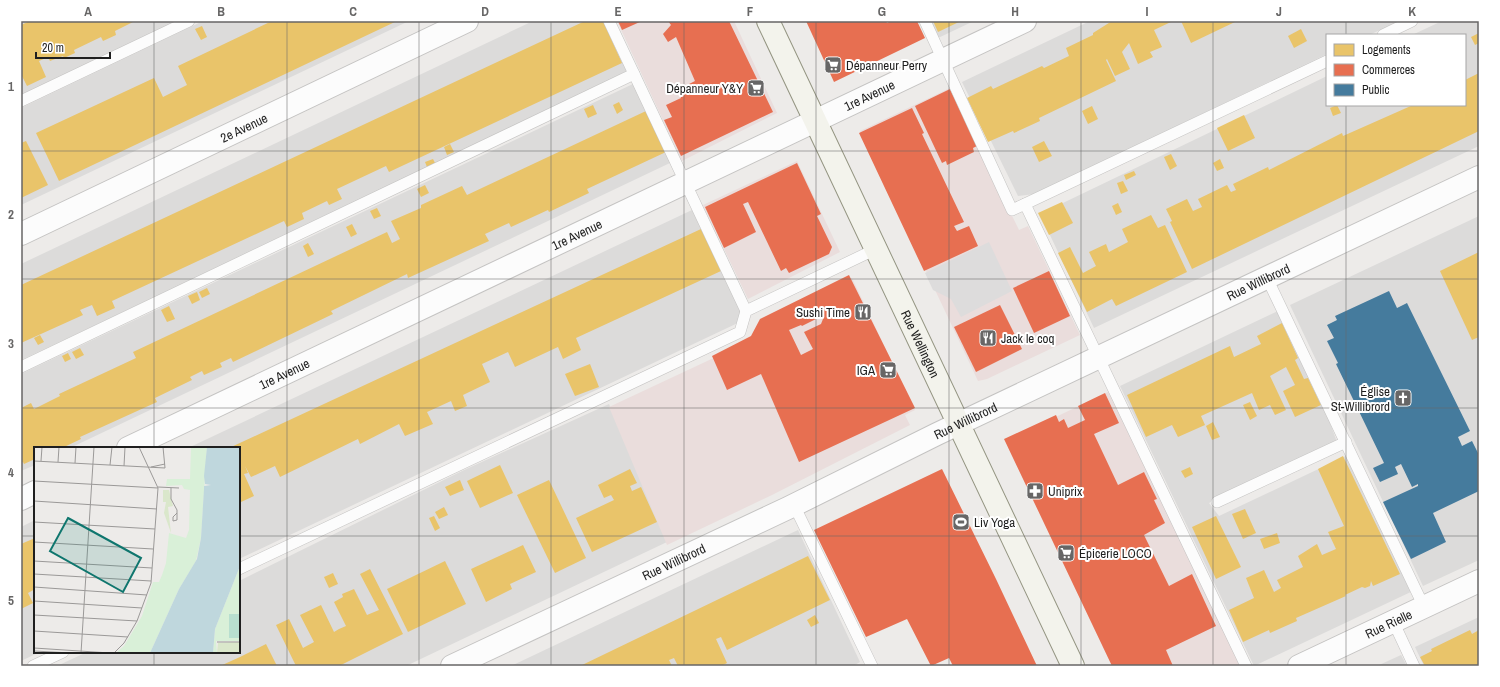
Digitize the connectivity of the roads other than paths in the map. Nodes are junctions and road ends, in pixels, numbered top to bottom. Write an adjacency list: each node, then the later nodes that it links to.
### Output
1 (189, 21): 12 (lane)
2 (467, 21): 17 (street, 2e Avenue)
3 (609, 21): 11 (lane)
4 (768, 21): 13 (main road, Rue Wellington)
5 (925, 21): 9 (lane)
6 (1025, 21): 9 (street, 1re Avenue)
7 (1412, 21): 8 (lane)
8 (1385, 34)
9 (944, 60): 13 (street, 1re Avenue); 16 (lane)
10 (1326, 62): 16 (lane)
11 (634, 74): 15 (lane); 22 (lane)
12 (21, 101)
13 (816, 120): 15 (street, 1re Avenue); 18 (main road, Rue Wellington)
14 (1479, 177): 19 (street, Rue Willibrord)
15 (686, 183): 20 (lane); 25 (street, 1re Avenue)
16 (1025, 204): 21 (lane)
17 (21, 234)
18 (876, 249): 20 (lane); 23 (main road, Rue Wellington)
19 (1267, 278): 21 (street, Rue Willibrord); 24 (lane)
20 (746, 311): 30 (lane)
21 (1098, 359): 23 (street, Rue Willibrord); 39 (lane)
22 (21, 367)
23 (959, 424): 29 (street, Rue Willibrord); 38 (main road, Rue Wellington)
24 (1346, 442): 28 (lane); 32 (lane)
25 (130, 447)
26 (34, 492): 27 (street)
27 (21, 499)
28 (1217, 502)
29 (794, 506): 36 (street, Rue Willibrord); 37 (lane)
30 (240, 569)
31 (1479, 581): 32 (street, Rue Rielle)
32 (1424, 607): 33 (street, Rue Rielle)
33 (1393, 621): 40 (street, Rue Rielle); 41 (lane)
34 (61, 653): 35 (lane)
35 (33, 666)
36 (452, 666)
37 (872, 666)
38 (1073, 666)
39 (1246, 666)
40 (1299, 666)
41 (1414, 666)

